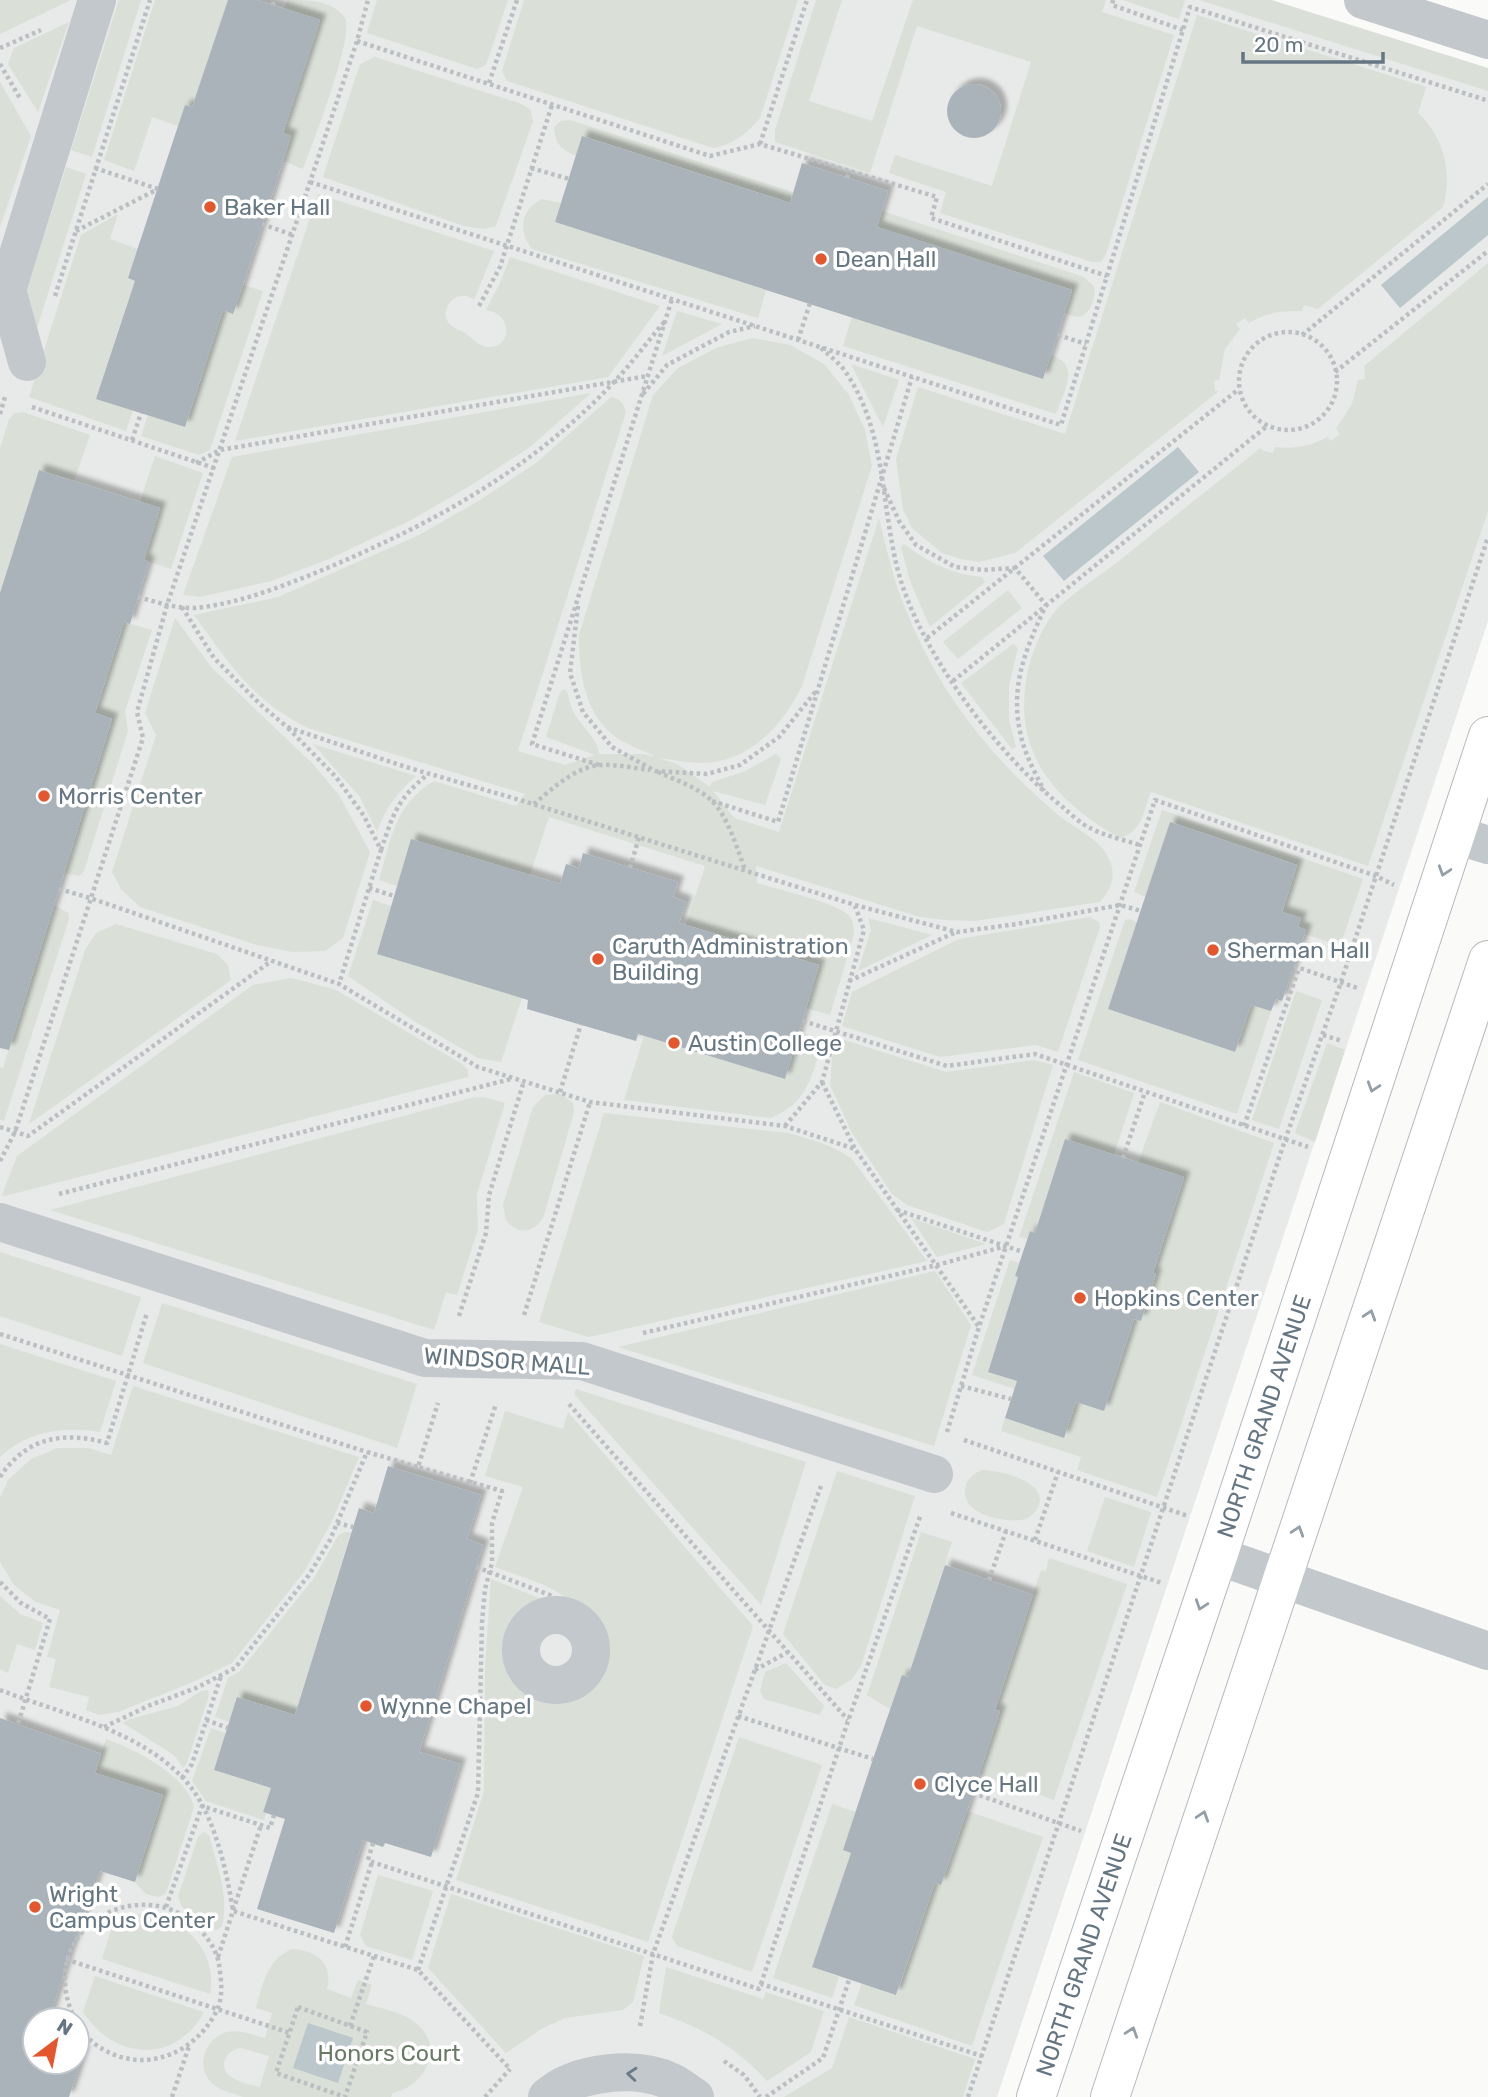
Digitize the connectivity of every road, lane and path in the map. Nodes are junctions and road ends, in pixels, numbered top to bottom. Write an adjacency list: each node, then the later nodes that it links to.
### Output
1 (97, 0): 39 (street)
2 (150, 0): 15 (path)
3 (367, 0): 10 (path)
4 (517, 0): 11 (path)
5 (807, 0): 14 (path)
6 (1113, 0): 8 (path)
7 (1366, 1): 9 (street)
8 (1184, 30): 12 (path); 27 (path)
9 (1488, 40)
10 (357, 41): 11 (path); 20 (path)
11 (489, 83): 13 (path)
12 (1488, 103)
13 (552, 105): 14 (path); 16 (path)
14 (760, 144): 17 (path)
15 (95, 168): 23 (path); 23 (path)
16 (531, 168): 19 (path); 25 (path)
17 (849, 170): 18 (path); 27 (path)
18 (846, 178)
19 (569, 179)
20 (310, 182): 24 (path); 25 (path)
21 (1488, 184): 35 (path)
22 (262, 224): 24 (path)
23 (76, 232): 31 (path)
24 (293, 235): 52 (path)
25 (507, 246): 28 (path); 30 (path)
26 (1488, 251): 40 (path)
27 (1107, 276): 37 (path)
28 (672, 299): 32 (path); 33 (path)
29 (810, 303): 36 (path)
30 (479, 306)
31 (51, 309)
32 (665, 321): 41 (path); 43 (path)
33 (756, 326): 36 (path); 45 (path)
34 (1058, 335): 37 (path)
35 (1302, 335): 40 (path); 44 (path)
36 (799, 340): 38 (path)
37 (1086, 344): 42 (path)
38 (821, 347): 42 (path); 55 (path)
39 (27, 362)
40 (1335, 372): 50 (path)
41 (648, 376): 43 (path); 45 (path)
42 (912, 377): 55 (path)
43 (613, 382): 52 (path); 62 (path)
44 (1239, 389): 50 (path); 57 (path)
45 (641, 396): 58 (path)
46 (5, 397): 47 (path)
47 (18, 402)
48 (30, 406): 51 (path)
49 (141, 413): 51 (path)
50 (1267, 426): 61 (path)
51 (132, 440): 53 (path)
52 (220, 450): 53 (path); 54 (path)
53 (196, 463): 54 (path)
54 (214, 468): 60 (path)
55 (881, 481): 57 (path); 63 (path); 65 (path)
56 (1488, 537): 80 (path)
57 (1014, 568): 61 (path); 63 (path)
58 (579, 596): 68 (path); 69 (path)
59 (138, 597): 60 (path)
60 (167, 605): 62 (path); 84 (path)
61 (1046, 605): 64 (path); 71 (path)
62 (181, 607): 66 (path)
63 (927, 638): 64 (path)
64 (953, 681): 71 (path)
65 (819, 687): 69 (path); 72 (path)
66 (287, 727): 70 (path); 77 (path)
67 (1488, 736): 75 (main road, NORTH GRAND AVENUE)
68 (599, 765): 69 (path); 73 (path)
69 (655, 771): 72 (path)
70 (429, 773): 73 (path); 77 (path)
71 (1044, 792): 76 (path)
72 (712, 801): 79 (path)
73 (533, 805): 74 (path)
74 (639, 837): 78 (path); 79 (path)
75 (1472, 840): 85 (main road, NORTH GRAND AVENUE, one-way to 85)
76 (1140, 846): 80 (path); 87 (path)
77 (381, 850): 81 (path)
78 (630, 867)
79 (746, 871): 86 (path)
80 (1377, 876): 85 (path); 93 (path)
81 (369, 888): 83 (path); 94 (path)
82 (59, 889): 84 (path)
83 (394, 896)
84 (90, 898): 91 (path); 108 (path)
85 (1433, 904): 113 (main road, NORTH GRAND AVENUE, one-way to 113)
86 (855, 905): 89 (path); 92 (path)
87 (1120, 905): 88 (path); 89 (path); 98 (path)
88 (1141, 911)
89 (957, 932): 92 (path)
90 (1488, 960): 149 (main road, one-way to 90)
91 (271, 961): 94 (path); 108 (path)
92 (849, 981): 97 (path)
93 (1341, 982): 106 (path); 109 (path)
94 (339, 984): 99 (path)
95 (803, 1021): 97 (path)
96 (581, 1024): 102 (path)
97 (835, 1031): 98 (path); 101 (path)
98 (1067, 1064): 103 (path); 117 (path)
99 (513, 1078): 100 (path); 114 (path)
100 (524, 1081): 102 (path); 123 (path)
101 (821, 1082): 105 (path); 110 (path)
102 (560, 1092): 104 (path)
103 (1145, 1092): 106 (path); 111 (path)
104 (590, 1102): 105 (path); 124 (path)
105 (785, 1126): 110 (path)
106 (1244, 1126): 109 (path)
107 (0, 1127): 108 (path)
108 (15, 1132): 112 (path)
109 (1285, 1140): 113 (path); 139 (path)
110 (855, 1149): 115 (path)
111 (1123, 1158)
112 (0, 1161)
113 (1349, 1161): 145 (main road, NORTH GRAND AVENUE)
114 (53, 1195)
115 (897, 1209): 117 (path); 119 (path)
116 (0, 1222): 120 (street, WINDSOR MALL)
117 (1006, 1246): 118 (path); 119 (path); 121 (path)
118 (1023, 1252)
119 (937, 1265): 121 (path); 125 (path)
120 (160, 1273): 123 (street, WINDSOR MALL); 126 (path)
121 (979, 1327): 127 (path)
122 (0, 1334): 126 (path)
123 (445, 1358): 124 (street, WINDSOR MALL); 132 (path)
124 (510, 1359): 125 (street, WINDSOR MALL); 137 (path); 153 (path)
125 (582, 1361): 130 (street, WINDSOR MALL)
126 (127, 1374): 131 (path); 135 (path)
127 (961, 1386): 128 (path); 129 (path)
128 (1011, 1399)
129 (946, 1434): 134 (path); 138 (path)
130 (836, 1442): 138 (street, WINDSOR MALL); 153 (path)
131 (367, 1452): 132 (path); 141 (path)
132 (418, 1467): 133 (path)
133 (437, 1472): 136 (path); 137 (path)
134 (1058, 1472): 139 (path); 144 (path)
135 (0, 1477)
136 (435, 1480)
137 (470, 1483): 147 (path)
138 (929, 1489): 143 (path); 163 (path)
139 (1164, 1507): 140 (path); 148 (path)
140 (1191, 1517)
141 (337, 1523): 142 (path); 158 (path)
142 (353, 1527)
143 (1006, 1531): 144 (path); 150 (path)
144 (1035, 1540): 148 (path)
145 (1218, 1556): 149 (street); 152 (main road, NORTH GRAND AVENUE)
146 (477, 1567): 147 (path)
147 (489, 1571): 154 (path); 178 (path)
148 (1141, 1576): 152 (path); 173 (path)
149 (1282, 1578): 155 (street); 206 (main road, one-way to 149)
150 (989, 1580)
151 (0, 1582): 160 (path)
152 (1204, 1597): 176 (main road, NORTH GRAND AVENUE, one-way to 176)
153 (769, 1630): 156 (path); 157 (path)
154 (580, 1631): 154 (path)
155 (1488, 1651)
156 (788, 1652): 157 (path); 163 (path)
157 (754, 1671): 161 (path)
158 (221, 1675): 162 (path); 165 (path)
159 (0, 1690): 160 (path)
160 (25, 1700): 164 (path); 165 (path)
161 (738, 1716): 167 (path); 182 (path)
162 (206, 1720): 166 (path); 169 (path)
163 (848, 1721): 167 (path)
164 (18, 1724)
165 (104, 1727): 169 (path)
166 (228, 1728)
167 (839, 1748): 168 (path); 188 (path)
168 (873, 1759)
169 (182, 1778): 171 (path)
170 (973, 1793): 173 (path)
171 (202, 1807): 174 (path); 179 (path); 180 (path)
172 (274, 1815): 174 (path)
173 (1059, 1824): 176 (path); 197 (path)
174 (261, 1825): 180 (path)
175 (373, 1843): 177 (path)
176 (1121, 1845): 205 (main road, NORTH GRAND AVENUE)
177 (372, 1861): 178 (path); 181 (path)
178 (446, 1886): 182 (path); 186 (path)
179 (166, 1907): 183 (path); 185 (path)
180 (233, 1911): 181 (path); 185 (path)
181 (345, 1947): 184 (path)
182 (653, 1954): 188 (path); 193 (path)
183 (69, 1956): 189 (path); 190 (path)
184 (374, 1956): 186 (path); 192 (path)
185 (218, 1958): 190 (path)
186 (418, 1970): 198 (path)
187 (849, 1980): 191 (path)
188 (761, 1984): 191 (path)
189 (69, 2006)
190 (218, 2008): 194 (path); 196 (path)
191 (839, 2010): 197 (path); 203 (path)
192 (350, 2026): 194 (path); 200 (path)
193 (640, 2026)
194 (290, 2033): 200 (path)
195 (91, 2040): 196 (path)
196 (190, 2045): 199 (path)
197 (982, 2056): 204 (path)
198 (510, 2069)
199 (172, 2097)
200 (345, 2097)
201 (547, 2097): 202 (street, one-way to 201)
202 (695, 2097)
203 (766, 2097)
204 (968, 2097)
205 (1036, 2097)
206 (1110, 2097)

